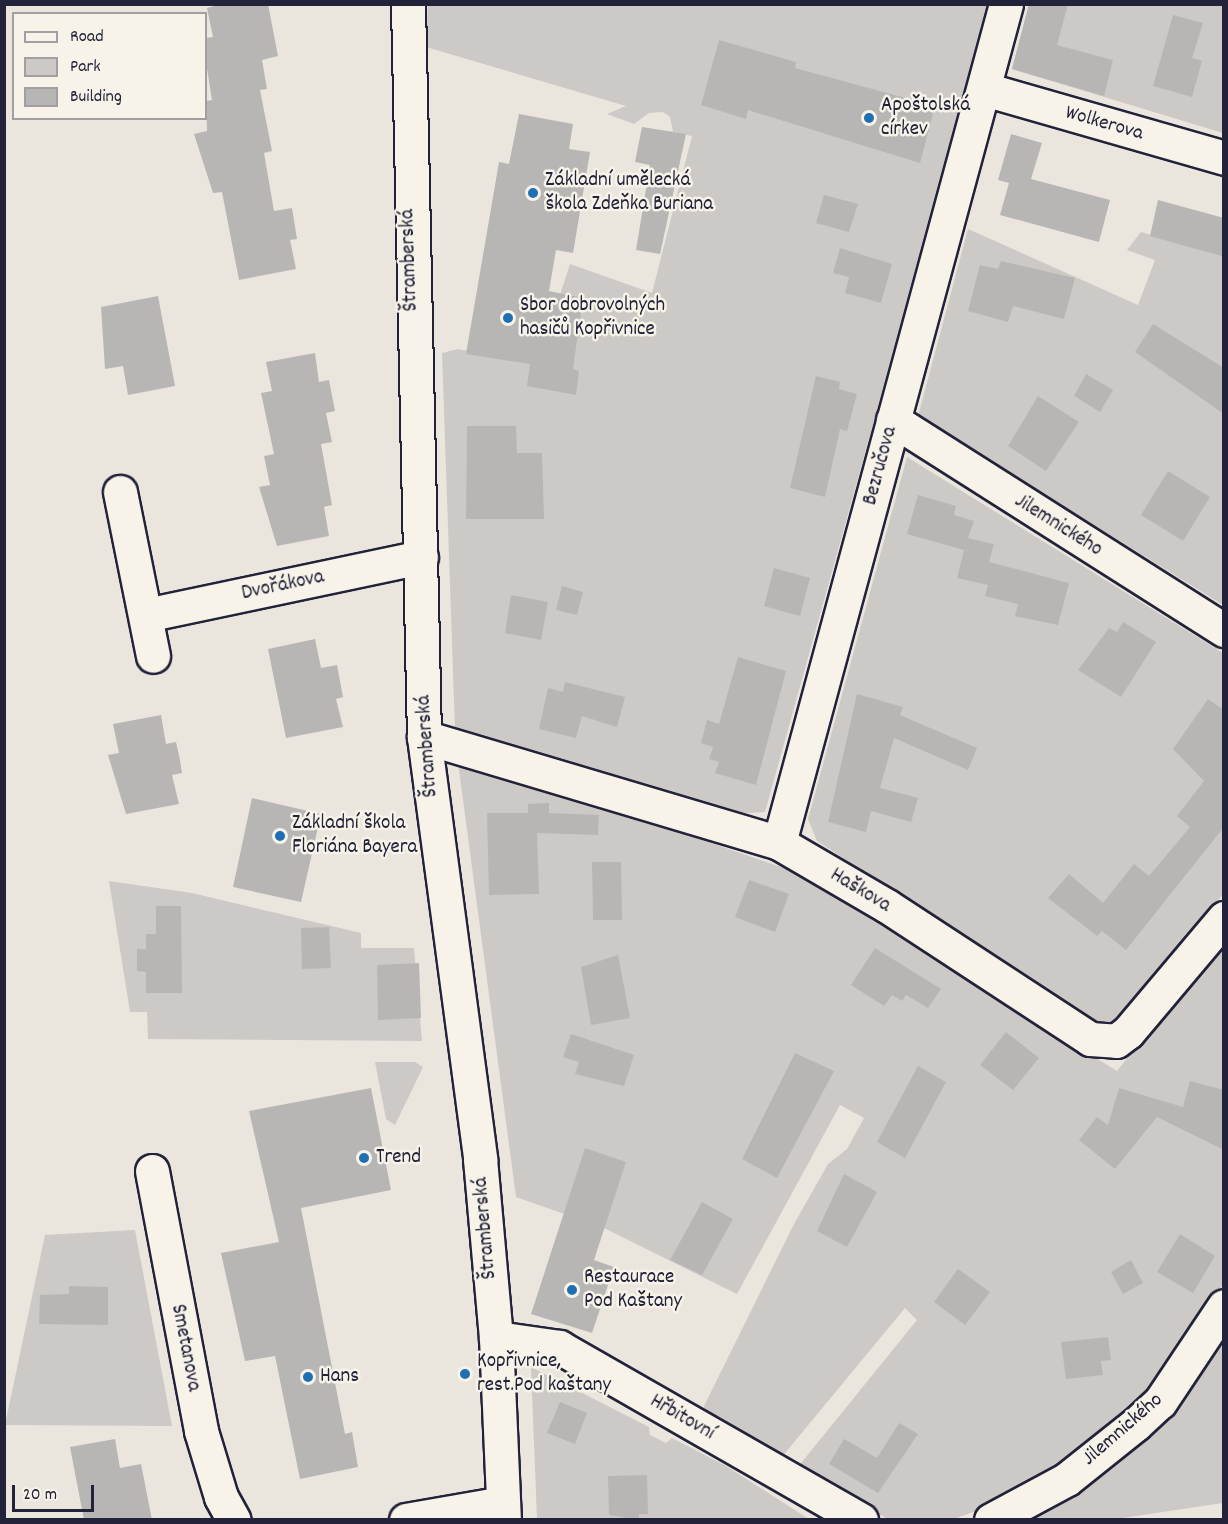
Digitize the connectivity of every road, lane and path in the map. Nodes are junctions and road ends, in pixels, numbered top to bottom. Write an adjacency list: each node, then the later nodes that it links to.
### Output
1 (408, 4): 7 (street, Štramberská)
2 (1006, 4): 3 (street, Bezručova)
3 (984, 89): 4 (street, Wolkerova); 5 (street, Bezručova)
4 (1224, 158)
5 (893, 420): 9 (street, Jilemnického); 12 (street, Bezručova)
6 (120, 492): 8 (street)
7 (421, 557): 8 (street, Dvořákova); 11 (street, Štramberská)
8 (146, 615): 10 (street)
9 (1224, 630)
10 (153, 656)
11 (424, 737): 12 (street, Haškova); 16 (street, Štramberská)
12 (779, 843): 13 (street, Haškova)
13 (1224, 918)
14 (152, 1171): 18 (street, Smetanova)
15 (1224, 1306): 21 (street, Jilemnického)
16 (496, 1338): 17 (street, Štramberská); 20 (street, Hřbitovní)
17 (504, 1511): 19 (street)
18 (234, 1520)
19 (406, 1520)
20 (861, 1520)
21 (991, 1520)

